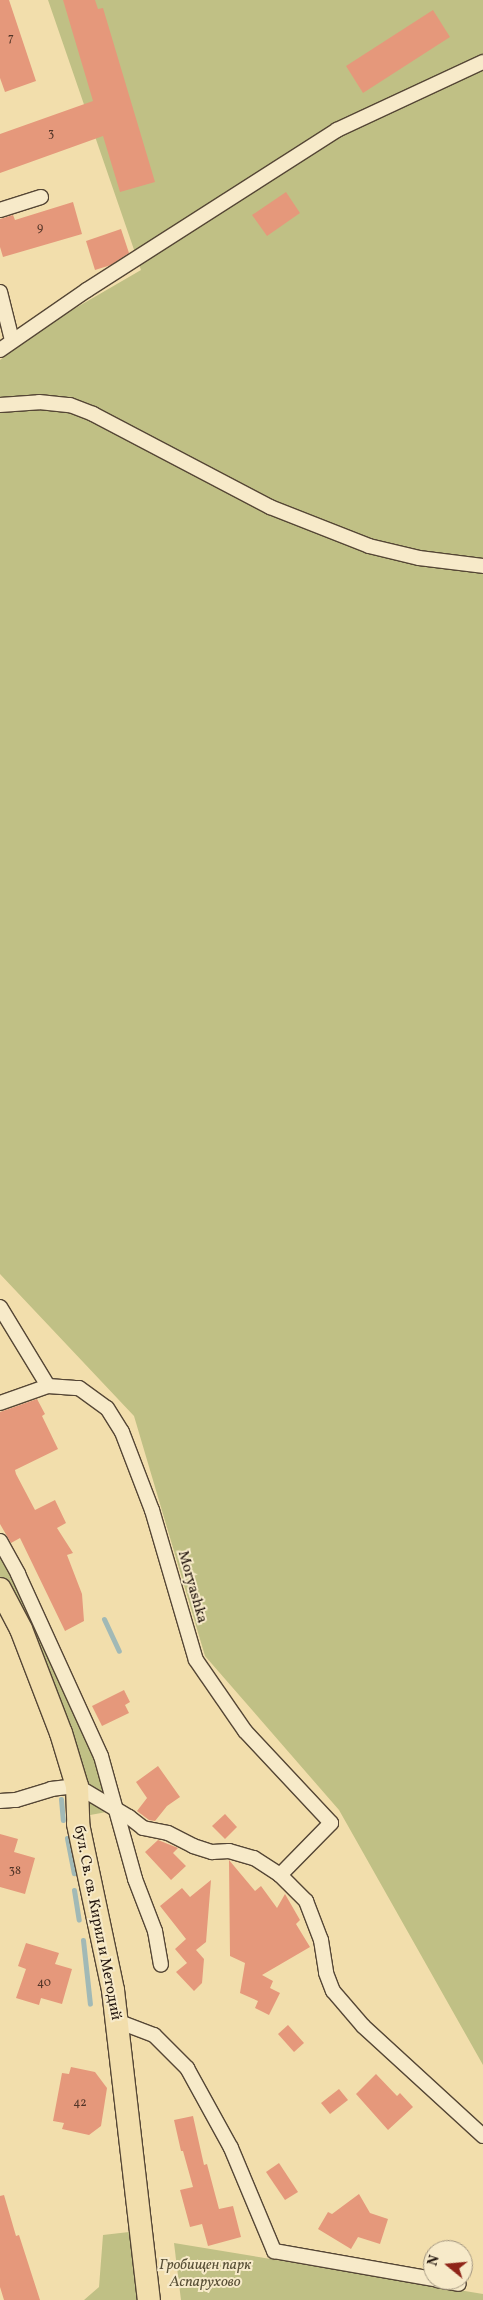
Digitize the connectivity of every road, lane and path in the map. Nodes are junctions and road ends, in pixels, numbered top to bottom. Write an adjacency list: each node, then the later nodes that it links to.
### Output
1 (483, 62): 5 (street)
2 (41, 198): 3 (street)
3 (0, 210)
4 (0, 292): 5 (street)
5 (12, 340): 6 (street)
6 (0, 350)
7 (0, 405): 8 (street)
8 (483, 566)
9 (0, 1307): 10 (street)
10 (48, 1386): 11 (street); 17 (street, Moryashka)
11 (0, 1403)
12 (0, 1541): 16 (street)
13 (0, 1589): 14 (main road, бул. Св. св. Кирил и Методий)
14 (76, 1786): 15 (street); 16 (street); 19 (main road, бул. Св. св. Кирил и Методий)
15 (0, 1801)
16 (117, 1810): 17 (street); 18 (street)
17 (280, 1875): 20 (street)
18 (161, 1964)
19 (117, 2021): 21 (street); 22 (main road, бул. Св. св. Кирил и Методий)
20 (483, 2136)
21 (423, 2277)
22 (149, 2300)

